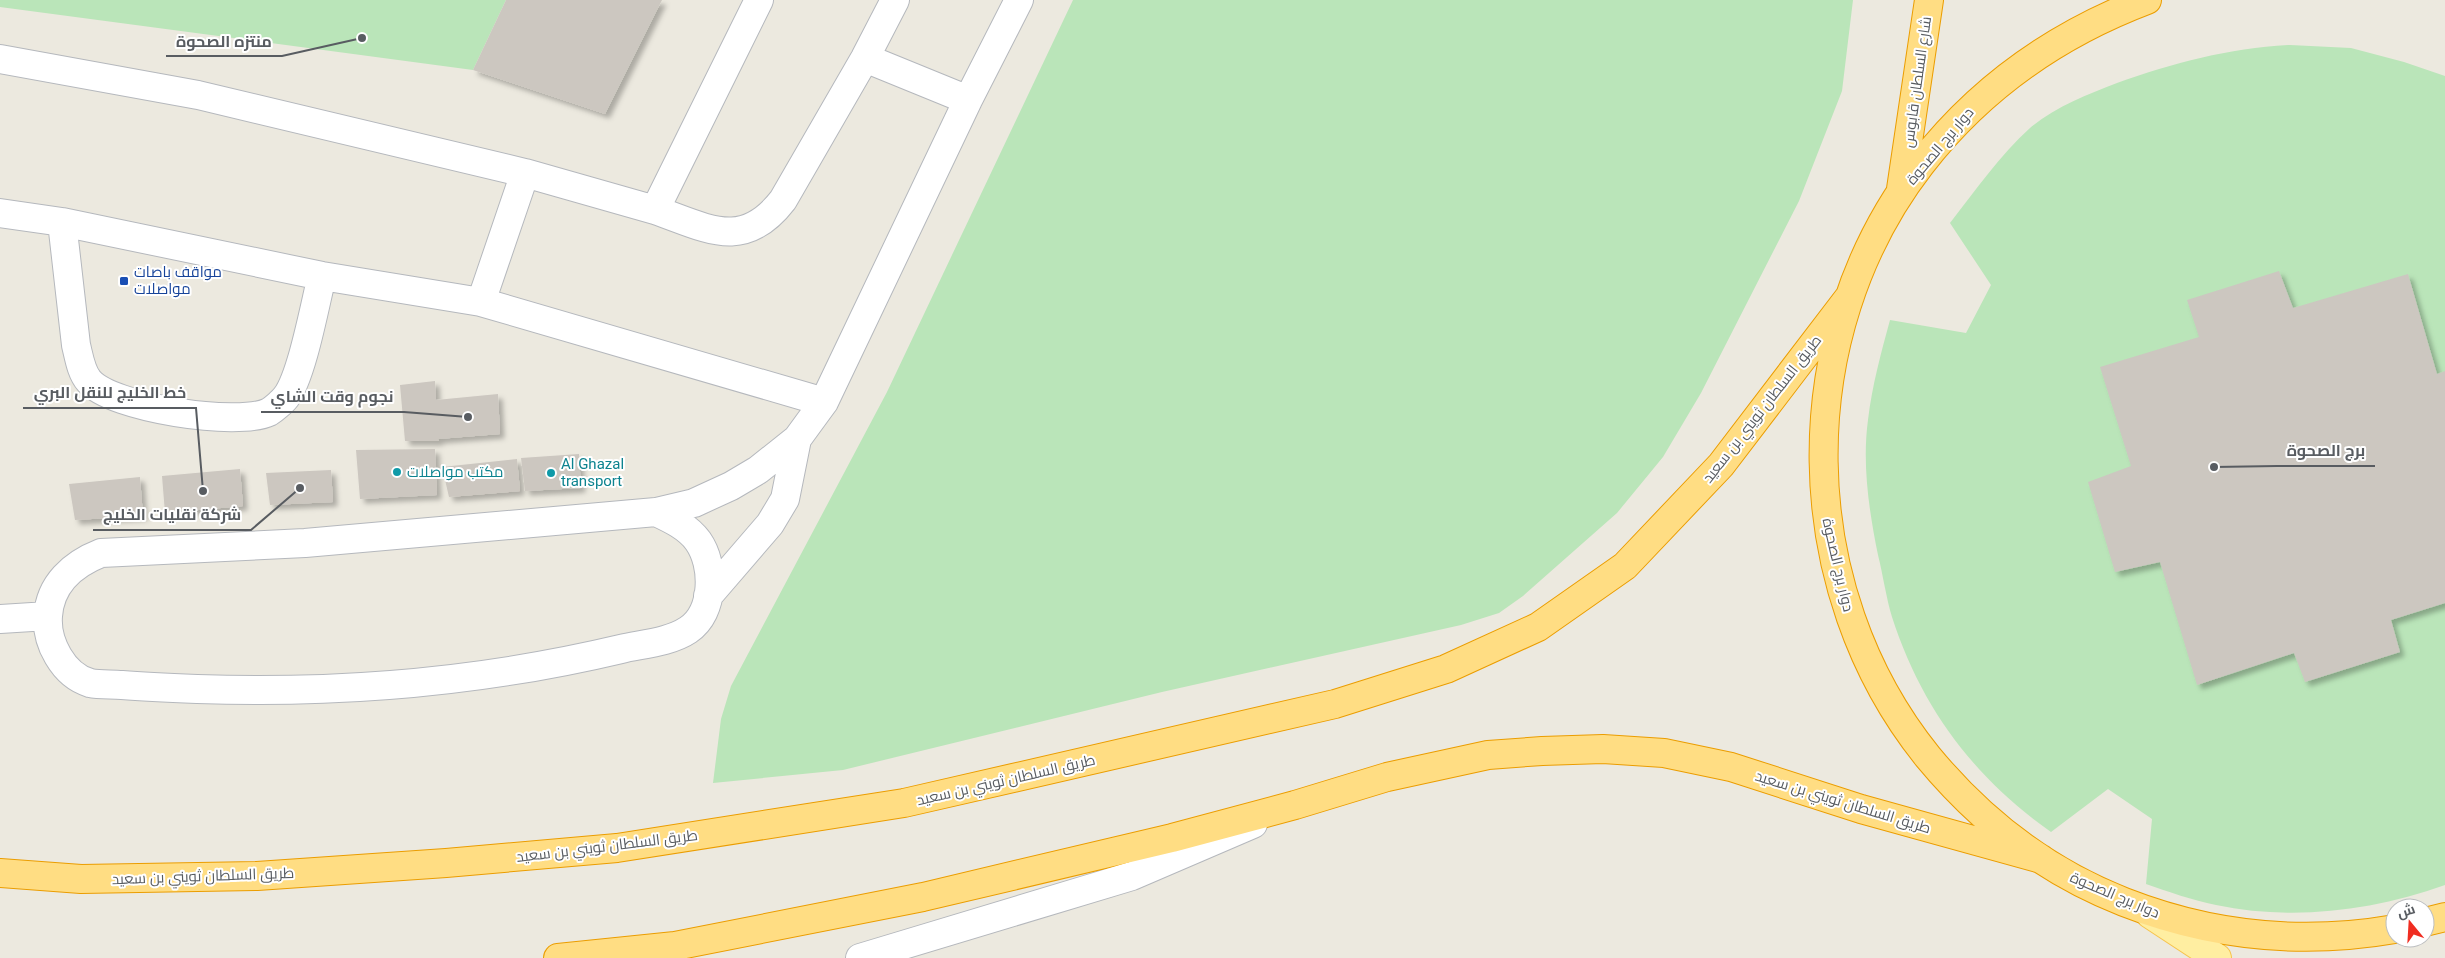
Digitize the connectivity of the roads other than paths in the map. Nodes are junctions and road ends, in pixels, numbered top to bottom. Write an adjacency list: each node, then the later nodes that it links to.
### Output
1 (759, 0): 11 (lane)
2 (895, 0): 6 (lane)
3 (1019, 0): 8 (lane)
4 (1928, 0): 10 (highway, شارع السلطان قابوس)
5 (2147, 0): 10 (highway, دوار برج الصحوة)
6 (866, 58): 8 (lane); 11 (lane)
7 (0, 59): 9 (lane)
8 (968, 100): 17 (lane)
9 (524, 173): 11 (lane); 16 (lane)
10 (1900, 194): 15 (highway, دوار برج الصحوة)
11 (655, 210)
12 (0, 213): 13 (lane)
13 (62, 222): 14 (lane); 14 (lane)
14 (322, 276): 16 (lane)
15 (1850, 296): 24 (highway, دوار برج الصحوة); 25 (highway, طريق السلطان ثويني بن سعيد)
16 (481, 302): 17 (lane)
17 (824, 402): 18 (lane)
18 (797, 438): 19 (lane); 20 (lane)
19 (656, 512): 20 (lane); 21 (lane)
20 (708, 596): 21 (lane)
21 (48, 616): 22 (lane)
22 (0, 619)
23 (1295, 805): 24 (highway, طريق السلطان ثويني بن سعيد); 28 (highway, طريق السلطان ثويني بن سعيد); 29 (lane)
24 (2041, 859): 26 (highway, دوار برج الصحوة)
25 (0, 873)
26 (2142, 909): 27 (highway, دوار برج الصحوة); 30 (main road)
27 (2385, 930)
28 (558, 958)
29 (860, 958)
30 (2217, 958)

